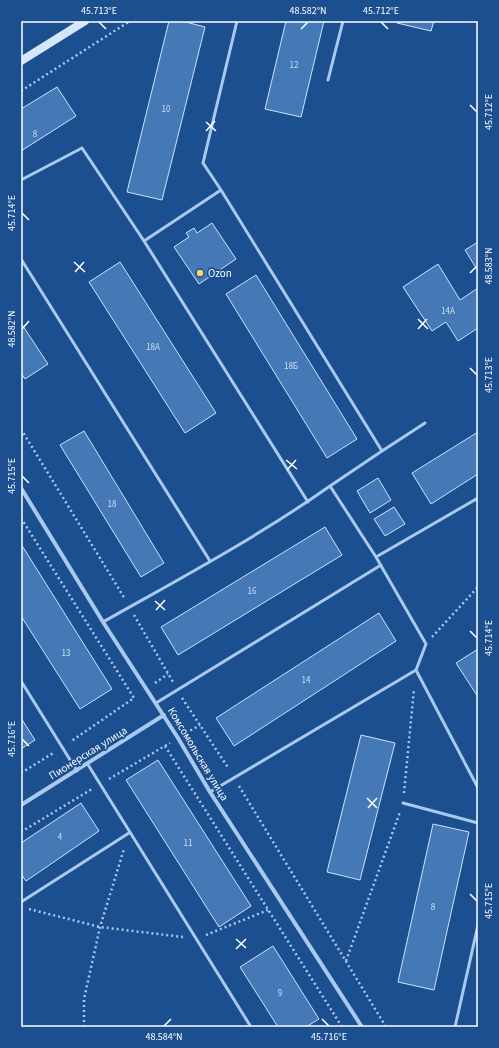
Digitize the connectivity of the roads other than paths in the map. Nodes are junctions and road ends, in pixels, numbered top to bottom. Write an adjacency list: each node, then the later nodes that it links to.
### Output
1 (85, 21): 4 (street)
2 (237, 21): 7 (lane)
3 (343, 21): 5 (lane)
4 (21, 61)
5 (328, 80)
6 (21, 180): 8 (lane)
7 (221, 190): 8 (lane); 11 (lane)
8 (144, 241): 15 (lane)
9 (21, 259): 17 (lane)
10 (425, 422): 11 (lane)
11 (382, 452): 12 (lane)
12 (330, 486): 15 (lane); 16 (lane)
13 (21, 488): 19 (street, Комсомольская улица)
14 (478, 498): 16 (lane)
15 (308, 502): 17 (lane)
16 (376, 557): 18 (lane)
17 (210, 561): 19 (lane)
18 (381, 565): 20 (lane); 22 (lane)
19 (103, 622): 22 (street, Комсомольская улица)
20 (416, 670): 26 (lane); 27 (lane)
21 (21, 681): 25 (lane)
22 (156, 703): 23 (street, Комсомольская улица)
23 (164, 715): 24 (street, Пионерская улица); 27 (street, Комсомольская улица)
24 (87, 763): 25 (street, Пионерская улица); 31 (lane)
25 (77, 771): 29 (street, Пионерская улица)
26 (478, 788)
27 (210, 792): 35 (street, Комсомольская улица)
28 (403, 803): 30 (lane)
29 (21, 805)
30 (478, 823)
31 (129, 833): 32 (lane); 34 (lane)
32 (21, 902)
33 (478, 925): 36 (lane)
34 (251, 1027)
35 (362, 1027)
36 (455, 1027)

